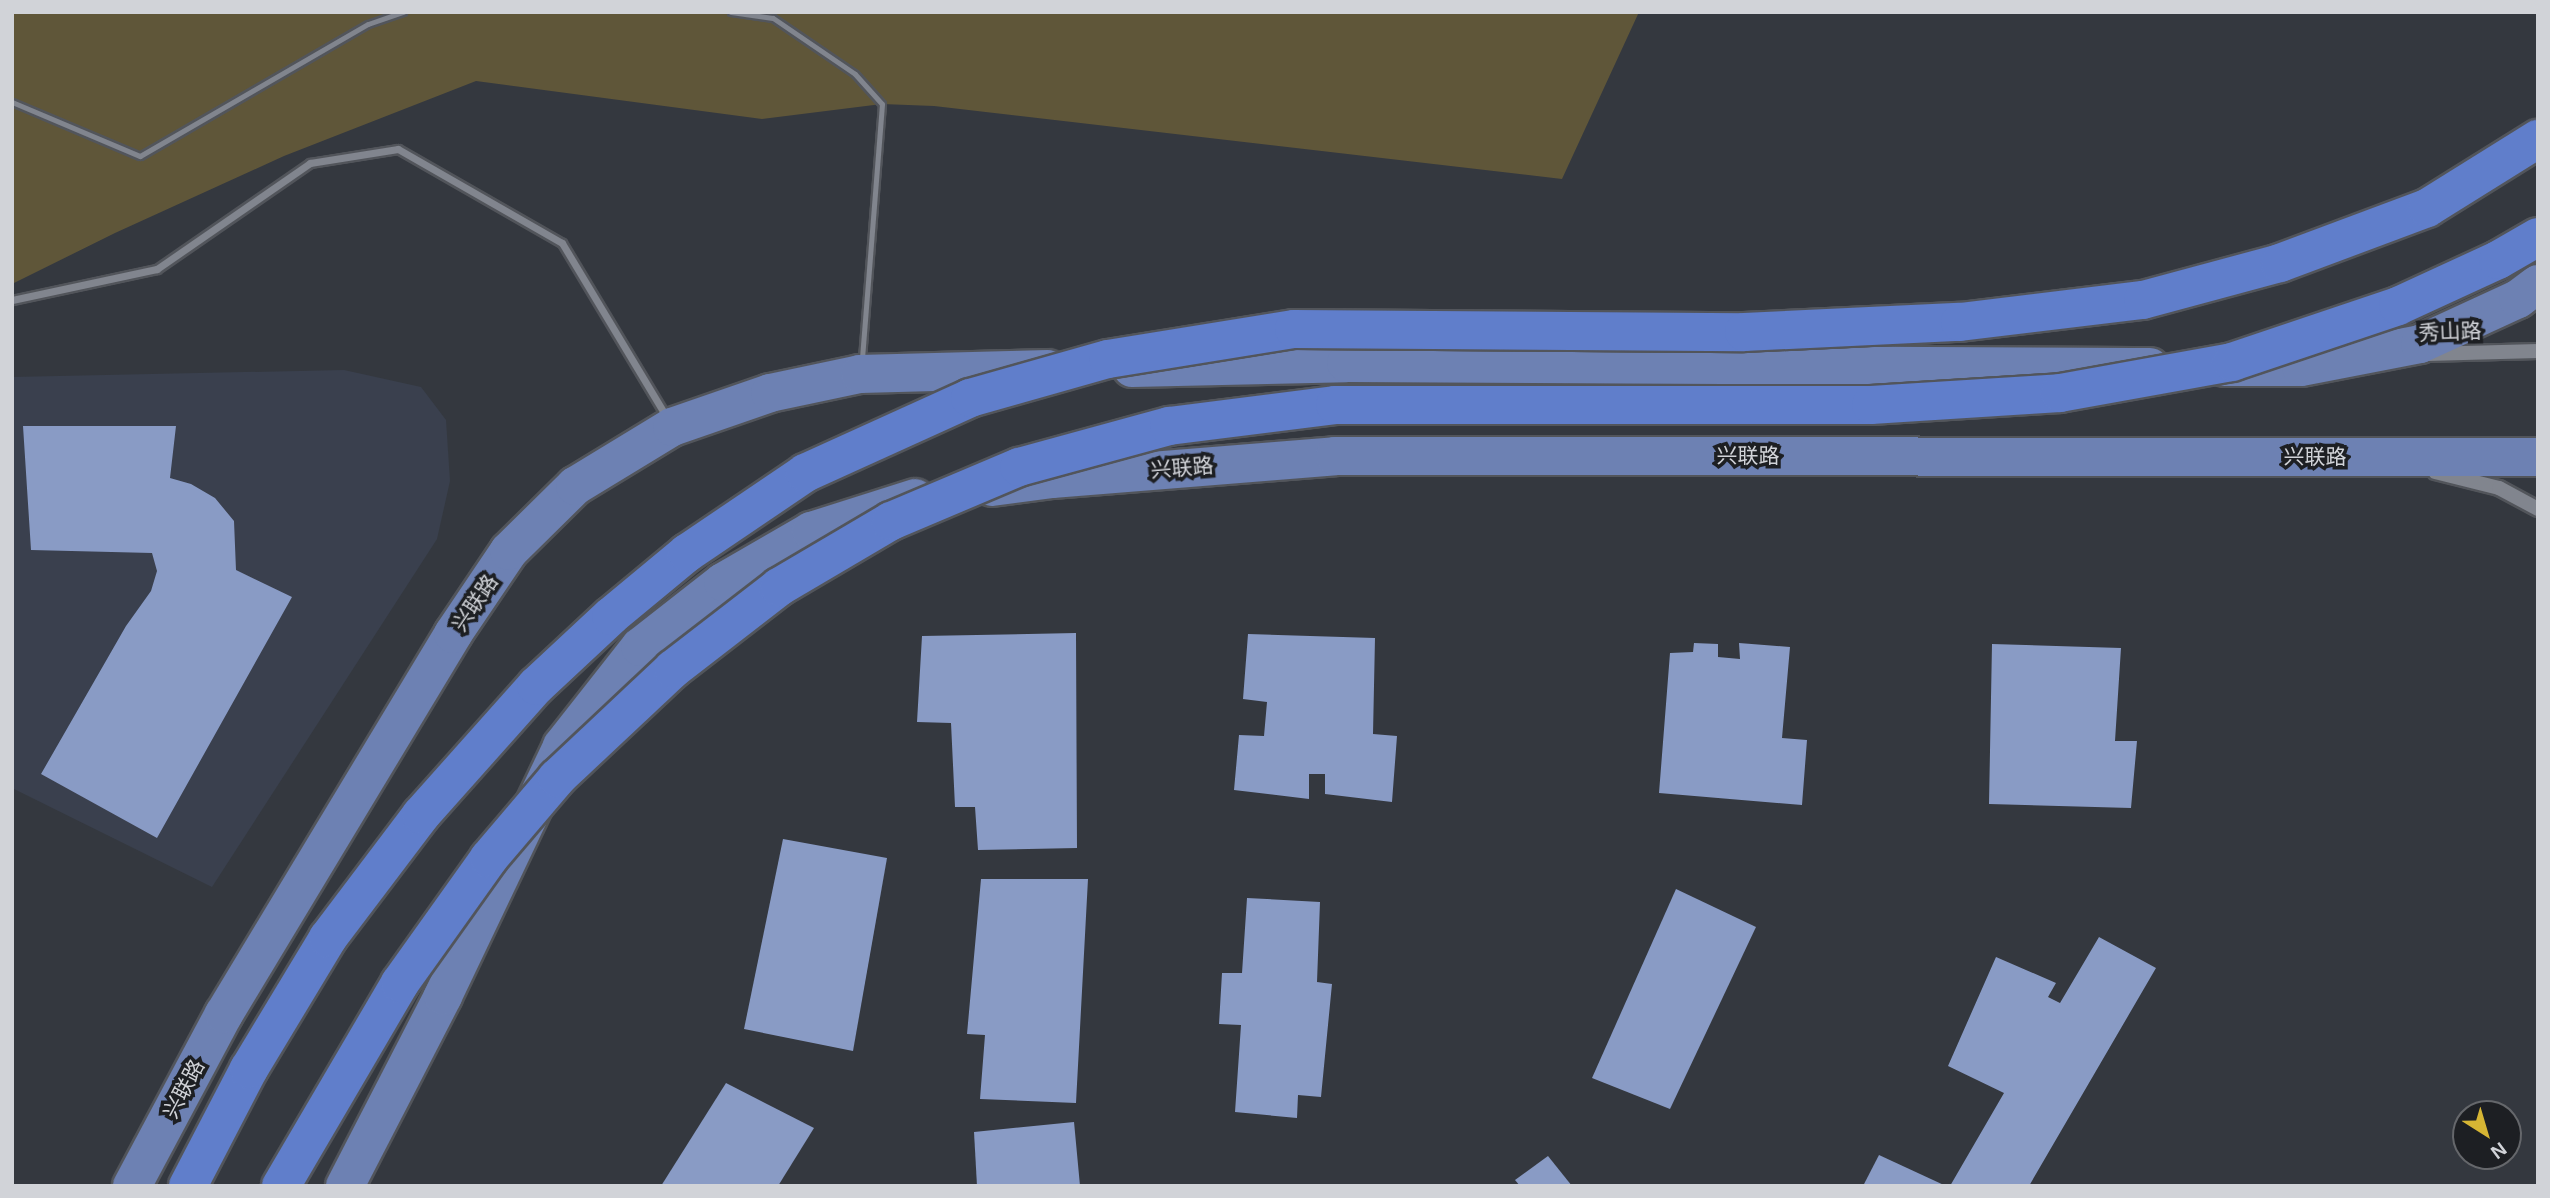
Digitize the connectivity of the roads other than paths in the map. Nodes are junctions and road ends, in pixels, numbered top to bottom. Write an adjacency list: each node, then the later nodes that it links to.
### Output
1 (404, 12): 3 (lane)
2 (731, 12): 10 (lane)
3 (12, 102)
4 (2538, 139): 16 (highway, bridge)
5 (2538, 237): 17 (highway, 兴联路, bridge)
6 (2538, 284): 9 (main road, 兴联路)
7 (12, 300): 11 (street)
8 (2538, 351): 9 (main road, 秀山路)
9 (2364, 356): 10 (main road, 兴联路)
10 (860, 374): 11 (main road, 兴联路)
11 (673, 428): 15 (main road, 兴联路)
12 (2380, 457): 13 (main road, 兴联路); 14 (main road); 18 (main road, 兴联路)
13 (2538, 457)
14 (2538, 509)
15 (132, 1186)
16 (188, 1186)
17 (281, 1186)
18 (345, 1186)

